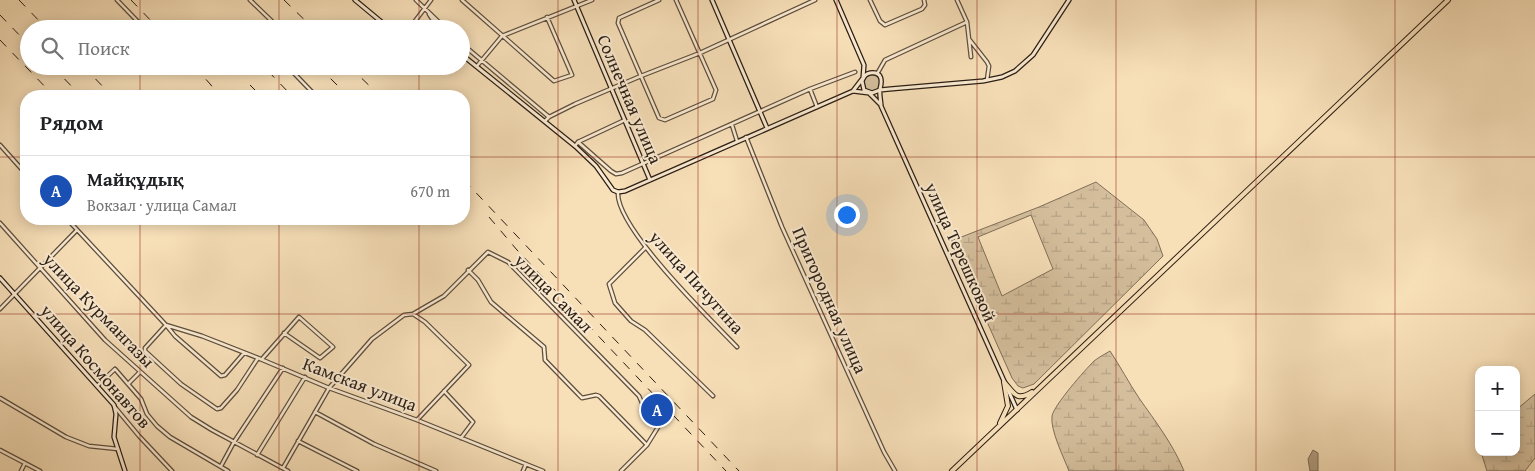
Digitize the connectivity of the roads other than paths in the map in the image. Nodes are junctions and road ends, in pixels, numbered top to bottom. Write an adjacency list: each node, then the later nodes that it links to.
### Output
1 (117, 0): 22 (street)
2 (250, 0): 23 (street)
3 (355, 0): 24 (street)
4 (416, 0): 20 (street)
5 (431, 0): 20 (street)
6 (462, 0): 29 (street)
7 (574, 0): 19 (street, Солнечная улица)
8 (592, 0): 19 (street)
9 (659, 0): 42 (street)
10 (676, 0): 33 (street)
11 (712, 0): 31 (street)
12 (815, 0): 31 (street)
13 (836, 0): 37 (street, улица Терешковой)
14 (870, 0): 15 (street)
15 (924, 0)
16 (957, 0): 28 (street)
17 (1069, 0): 44 (street)
18 (1448, 0): 94 (main road)
19 (577, 7): 21 (street); 47 (street, Солнечная улица)
20 (425, 9): 25 (street); 26 (street); 27 (street)
21 (547, 17): 29 (street); 29 (street)
22 (136, 20)
23 (271, 20)
24 (379, 20)
25 (416, 20)
26 (433, 20)
27 (437, 20)
28 (967, 22): 30 (street); 40 (street)
29 (502, 36): 36 (street)
30 (968, 38): 34 (street); 44 (street)
31 (729, 40): 33 (street); 55 (street)
32 (470, 52): 36 (street)
33 (700, 53): 42 (street); 42 (street)
34 (971, 57)
35 (470, 61): 38 (street, улица Пичугина)
36 (481, 61): 38 (street); 56 (street)
37 (864, 65): 40 (street, улица Терешковой); 43 (street, улица Терешковой)
38 (477, 66): 58 (street, улица Пичугина)
39 (854, 72): 49 (street)
40 (876, 74): 43 (street); 45 (street, улица Терешковой)
41 (296, 75): 48 (street)
42 (641, 76): 47 (street)
43 (863, 78): 51 (street); 52 (street, улица Терешковой)
44 (987, 80): 46 (street)
45 (882, 82): 46 (street); 50 (street, улица Терешковой)
46 (890, 88): 50 (street)
47 (612, 89): 56 (street); 57 (street, Солнечная улица)
48 (310, 90)
49 (810, 90): 54 (street); 55 (street)
50 (880, 90): 52 (street); 53 (street, улица Терешковой)
51 (853, 91): 52 (street); 54 (street)
52 (869, 93): 53 (street, улица Терешковой)
53 (881, 106): 90 (street, улица Терешковой)
54 (816, 107): 60 (street)
55 (760, 113): 59 (street); 60 (street)
56 (549, 117): 58 (street)
57 (626, 120): 63 (street); 67 (street, Солнечная улица)
58 (545, 121): 65 (street, улица Пичугина)
59 (732, 125): 62 (street); 67 (street)
60 (767, 128): 61 (street)
61 (746, 137): 62 (street); 125 (street, Пригородная улица)
62 (738, 141): 70 (street)
63 (578, 142): 65 (street); 66 (street)
64 (0, 145): 69 (street)
65 (575, 146): 68 (street, улица Пичугина)
66 (598, 160): 67 (street); 68 (street)
67 (644, 163): 70 (street, Солнечная улица)
68 (594, 164): 71 (street, улица Пичугина)
69 (20, 167)
70 (650, 180): 71 (street)
71 (618, 192): 75 (street, улица Пичугина)
72 (0, 223): 76 (street, улица Курмангазы)
73 (72, 225): 74 (street)
74 (77, 230): 76 (street); 82 (street)
75 (645, 248): 84 (street, улица Пичугина); 96 (street)
76 (40, 267): 79 (street); 88 (street, улица Курмангазы)
77 (468, 270): 81 (street); 106 (street); 106 (street, улица Самал)
78 (0, 278): 79 (street, улица Космонавтов)
79 (14, 294): 80 (street); 92 (street, улица Космонавтов)
80 (0, 309)
81 (414, 314): 93 (street); 95 (street)
82 (166, 325): 85 (street, Камская улица); 85 (street); 86 (street)
83 (284, 333): 83 (street); 86 (street)
84 (737, 347)
85 (244, 352): 86 (street, Камская улица)
86 (260, 359): 87 (street, Камская улица)
87 (282, 368): 89 (street, Камская улица); 105 (street)
88 (140, 372): 91 (street); 105 (street, улица Курмангазы)
89 (305, 377): 93 (street, Камская улица); 109 (street)
90 (1004, 382): 94 (main road); 99 (street, улица Терешковой); 102 (main road)
91 (128, 384): 92 (street); 112 (street)
92 (97, 386): 98 (street, улица Космонавтов)
93 (330, 388): 100 (street); 101 (street, Камская улица)
94 (1038, 388): 99 (main road)
95 (444, 391): 101 (street); 103 (street)
96 (713, 396)
97 (0, 398): 107 (street)
98 (114, 405): 107 (street); 117 (street, улица Космонавтов)
99 (1016, 410): 102 (main road)
100 (315, 412): 104 (street); 121 (street)
101 (417, 420): 103 (street, Камская улица)
102 (999, 426): 126 (main road)
103 (461, 438): 111 (street, Камская улица)
104 (298, 441): 113 (street); 120 (street)
105 (234, 442): 109 (street, улица Курмангазы); 112 (street)
106 (646, 445): 124 (street)
107 (118, 449): 116 (street)
108 (0, 450): 110 (street)
109 (258, 455): 113 (street, улица Курмангазы)
110 (25, 463): 114 (street); 115 (street)
111 (526, 464): 122 (street); 123 (street, Камская улица)
112 (221, 467): 118 (street)
113 (283, 468): 119 (street, улица Курмангазы)
114 (21, 471)
115 (40, 471)
116 (125, 471)
117 (172, 471)
118 (228, 471)
119 (288, 471)
120 (358, 471)
121 (436, 471)
122 (523, 471)
123 (543, 471)
124 (621, 471)
125 (895, 471)
126 (952, 471)

